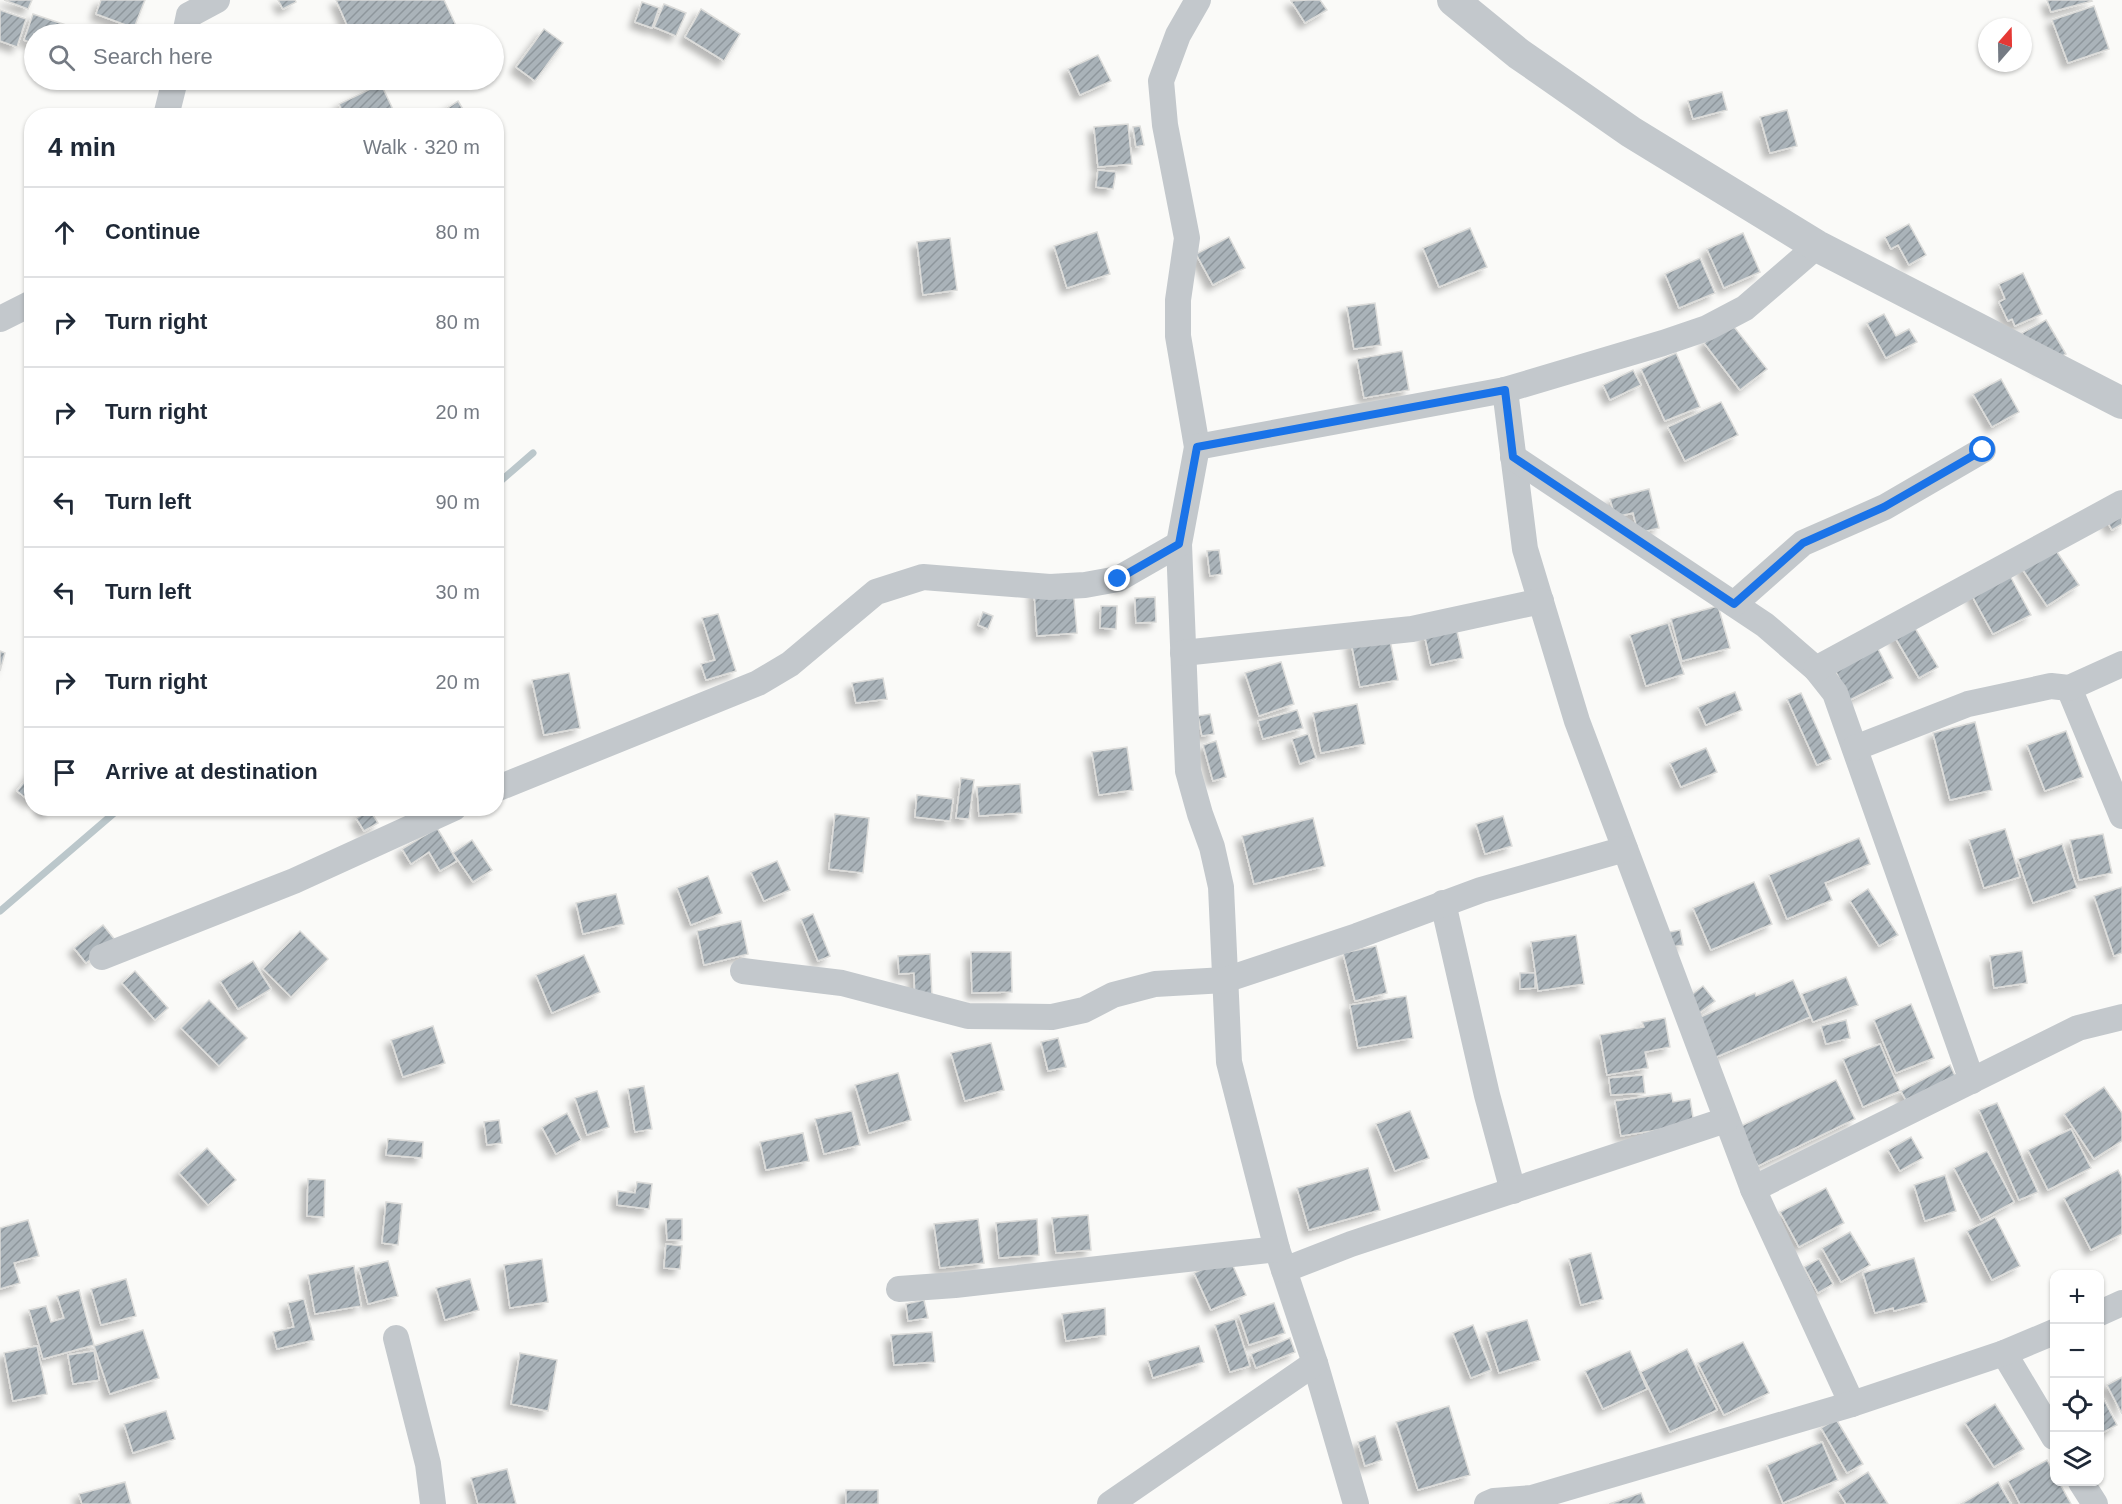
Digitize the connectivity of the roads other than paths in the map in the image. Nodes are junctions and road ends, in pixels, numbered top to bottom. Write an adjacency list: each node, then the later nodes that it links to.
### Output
1 (217, 0): 4 (street)
2 (1198, 0): 12 (street)
3 (1453, 0): 7 (street)
4 (187, 16)
5 (172, 90): 6 (street)
6 (168, 108)
7 (1817, 246): 10 (street); 11 (street)
8 (24, 307): 9 (street)
9 (0, 319)
10 (1505, 390): 12 (street); 14 (street)
11 (2122, 403)
12 (1197, 447): 16 (street)
13 (1983, 450): 18 (street)
14 (1513, 457): 17 (street); 18 (street)
15 (2122, 503): 21 (street)
16 (1179, 544): 19 (street); 24 (street)
17 (1540, 601): 19 (street); 27 (street)
18 (1734, 604): 21 (street)
19 (1183, 653): 31 (street)
20 (2122, 664): 22 (street)
21 (1816, 669): 23 (street)
22 (2068, 688): 23 (street); 26 (street)
23 (1855, 748): 33 (street)
24 (504, 786)
25 (436, 816): 29 (street)
26 (2122, 816)
27 (1625, 849): 28 (street); 34 (street)
28 (1443, 903): 31 (street); 36 (street)
29 (102, 957)
30 (743, 971): 31 (street)
31 (1225, 980): 37 (street)
32 (2122, 1017): 33 (street)
33 (1972, 1081): 35 (street)
34 (1715, 1124): 35 (street); 36 (street)
35 (1753, 1189): 45 (street)
36 (1513, 1191): 37 (street)
37 (1281, 1259): 38 (street); 44 (street)
38 (899, 1289)
39 (2122, 1304): 40 (street)
40 (2104, 1311)
41 (2050, 1334): 43 (street)
42 (396, 1338): 48 (street)
43 (2004, 1353): 45 (street); 46 (street)
44 (1316, 1363): 49 (street); 50 (street)
45 (1852, 1404): 51 (street)
46 (2052, 1432)
47 (2084, 1486): 52 (street)
48 (433, 1504)
49 (1111, 1504)
50 (1356, 1504)
51 (1487, 1504)
52 (2095, 1504)

